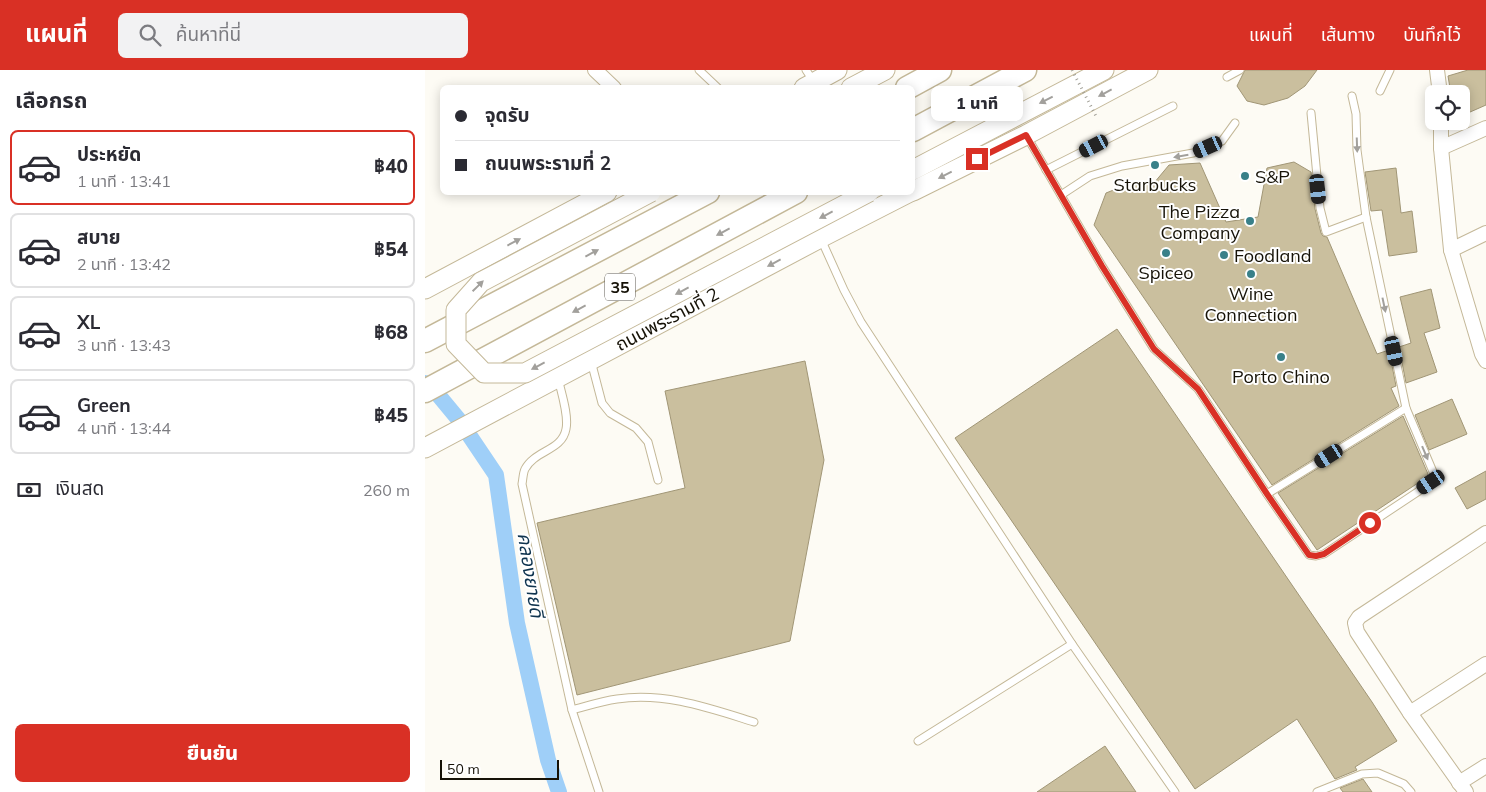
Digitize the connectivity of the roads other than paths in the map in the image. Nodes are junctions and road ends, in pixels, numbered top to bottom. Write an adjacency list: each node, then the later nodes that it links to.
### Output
1 (595, 70): 14 (street)
2 (699, 70): 15 (lane)
3 (837, 70): 13 (main road)
4 (885, 70): 16 (main road)
5 (941, 70): 17 (highway)
6 (1025, 70): 25 (highway)
7 (1104, 70): 29 (main road, one-way to 29)
8 (1148, 70): 27 (main road, ถนนพระรามที่ 2, one-way to 27)
9 (1240, 70): 12 (lane)
10 (1390, 70): 19 (lane)
11 (1437, 70): 18 (street)
12 (1227, 77)
13 (808, 80)
14 (611, 85)
15 (715, 85)
16 (857, 85)
17 (913, 85)
18 (1438, 85)
19 (1380, 91)
20 (1352, 96): 39 (lane, one-way to 39)
21 (1173, 106): 30 (lane)
22 (1311, 112): 39 (lane)
23 (1235, 123): 38 (lane, one-way to 38)
24 (1486, 128): 28 (street)
25 (915, 129)
26 (1441, 130): 28 (street)
27 (1026, 135): 30 (lane); 31 (main road, ถนนพระรามที่ 2, one-way to 31)
28 (1441, 148): 42 (street)
29 (915, 169)
30 (1046, 170): 38 (lane)
31 (915, 190)
32 (601, 195): 43 (main road, one-way to 32)
33 (645, 195): 36 (main road, one-way to 33, bridge)
34 (701, 195): 44 (highway, 35, one-way to 34)
35 (790, 195): 48 (highway, 35, one-way to 48)
36 (863, 195)
37 (905, 195): 41 (main road, ถนนพระรามที่ 2)
38 (1061, 196): 52 (lane)
39 (1366, 217): 49 (lane, one-way to 49)
40 (1486, 232): 42 (street)
41 (821, 238): 46 (main road, ถนนพระรามที่ 2, one-way to 46); 54 (lane)
42 (1451, 250): 45 (street)
43 (425, 289)
44 (425, 341)
45 (1485, 356)
46 (591, 360): 47 (main road, ถนนพระรามที่ 2); 51 (lane)
47 (558, 378): 50 (main road, ถนนพระรามที่ 2); 56 (lane)
48 (432, 388)
49 (1406, 408): 52 (lane); 52 (lane, one-way to 52)
50 (425, 448)
51 (657, 480)
52 (1267, 494)
53 (1486, 533): 57 (street)
54 (1073, 644): 59 (lane); 63 (lane)
55 (1486, 664): 57 (street)
56 (572, 710): 58 (lane); 62 (lane)
57 (1410, 713): 61 (street)
58 (754, 722)
59 (918, 741)
60 (1486, 766): 61 (street)
61 (1463, 787)
62 (599, 792)
63 (1175, 792)
64 (1317, 792): 65 (lane)
65 (1411, 792)

